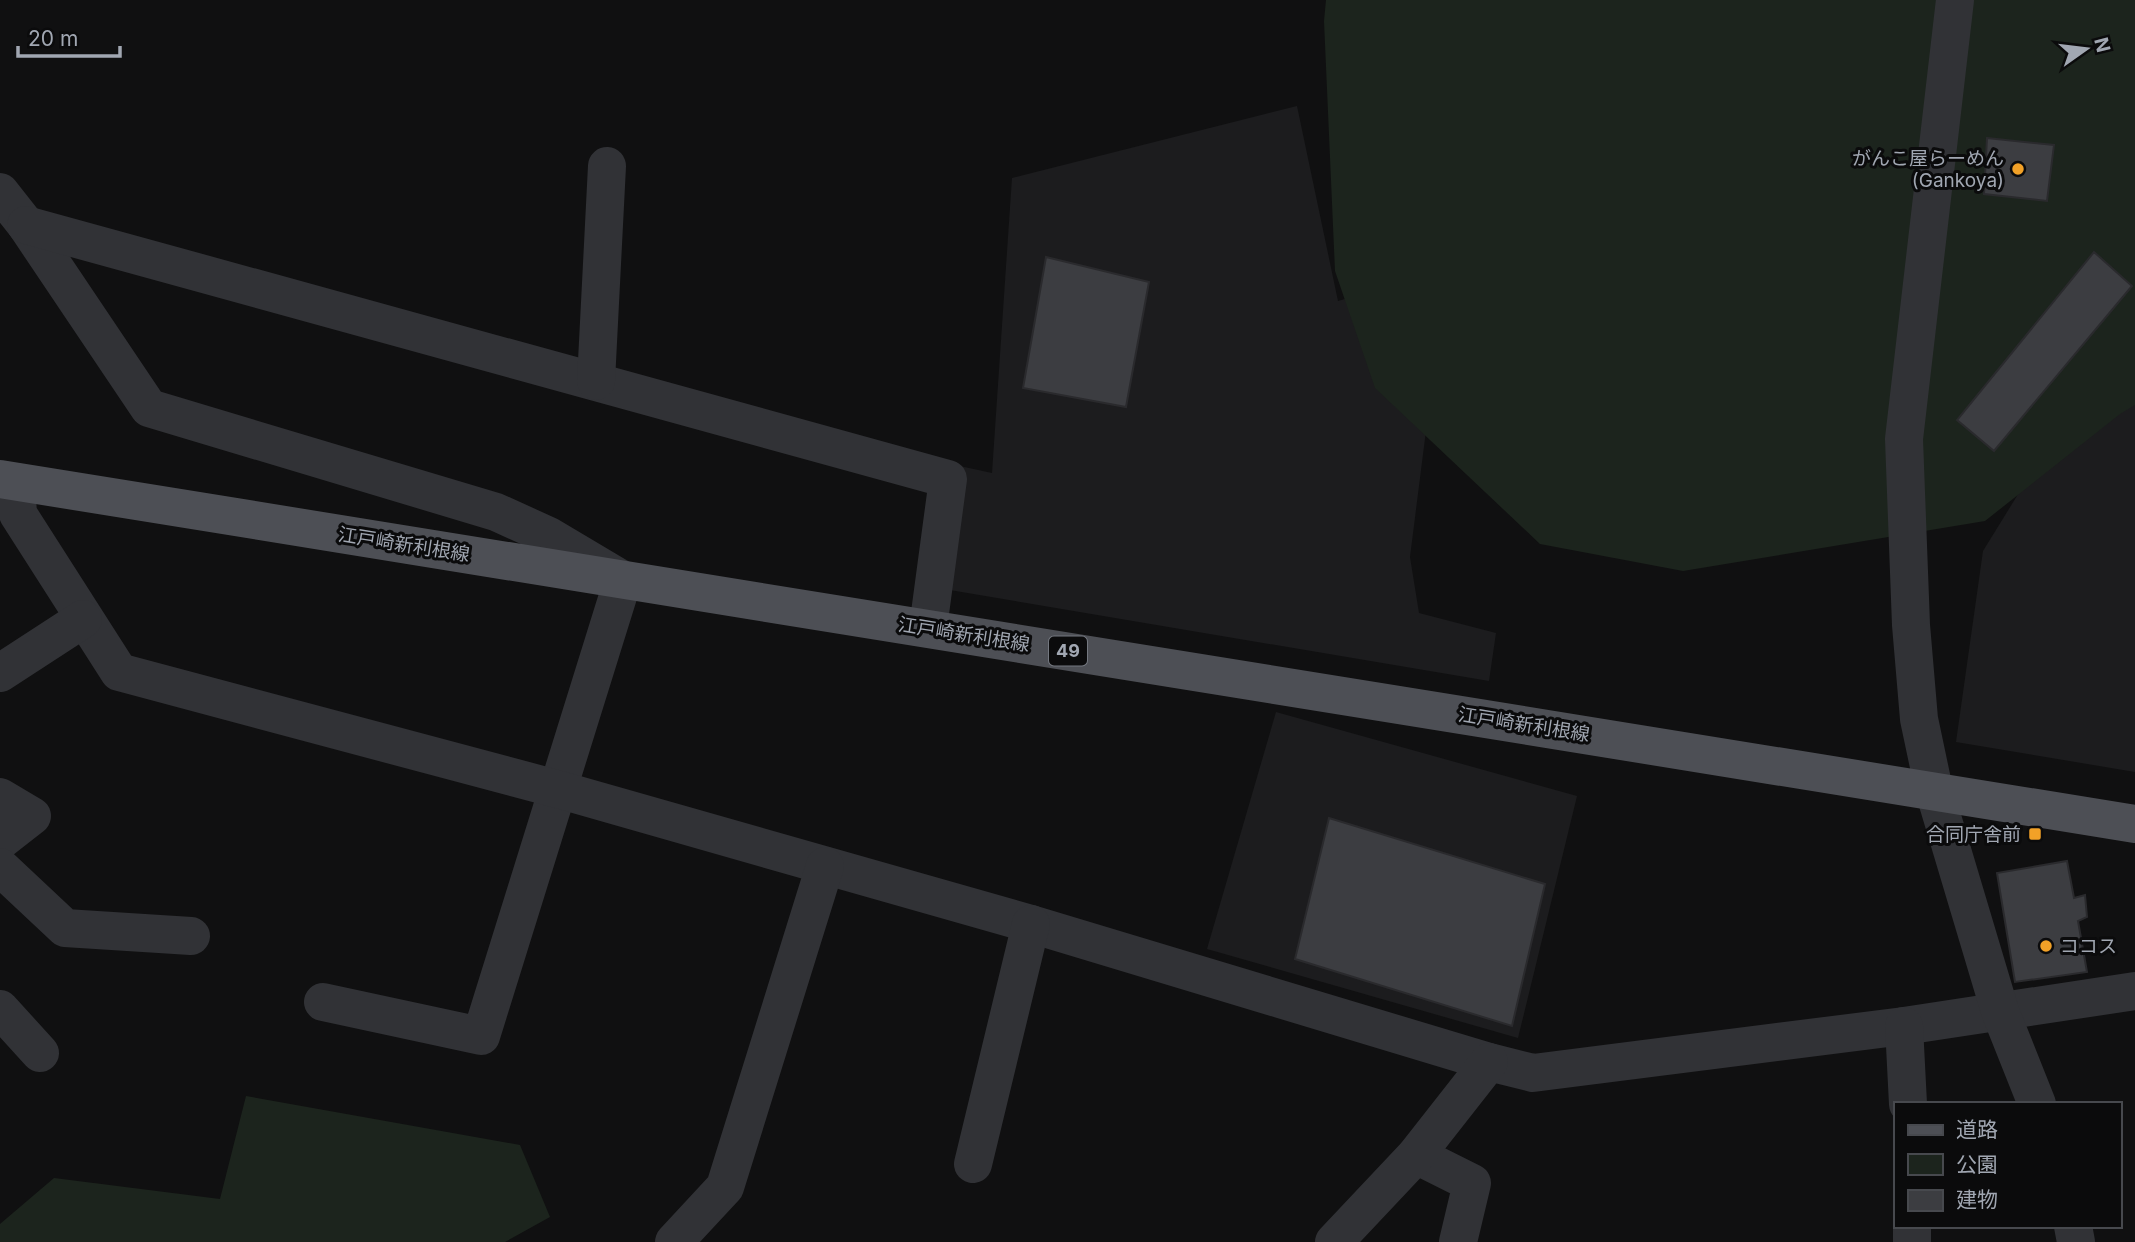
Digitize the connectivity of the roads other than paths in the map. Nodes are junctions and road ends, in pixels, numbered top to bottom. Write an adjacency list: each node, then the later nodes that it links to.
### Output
1 (1955, 0): 12 (street)
2 (607, 166): 5 (street)
3 (0, 192): 4 (street)
4 (26, 225): 5 (street); 7 (street)
5 (596, 381): 9 (street)
6 (8, 481): 7 (main road, 江戸崎新利根線 / 49); 8 (street)
7 (623, 580): 9 (main road, 江戸崎新利根線 / 49); 11 (street)
8 (83, 619): 10 (street); 11 (street)
9 (928, 628): 12 (main road, 江戸崎新利根線 / 49)
10 (0, 673)
11 (557, 789): 16 (street); 21 (street)
12 (1934, 790): 14 (main road, 江戸崎新利根線 / 49); 23 (street)
13 (0, 797): 15 (street)
14 (2135, 824)
15 (0, 841)
16 (825, 866): 18 (street); 31 (street)
17 (0, 867): 19 (street)
18 (1031, 924): 26 (street); 30 (street)
19 (191, 936)
20 (2135, 991): 23 (street)
21 (323, 1002)
22 (0, 1009): 25 (street)
23 (2000, 1011): 24 (street); 28 (street)
24 (1904, 1026): 26 (street); 27 (street)
25 (40, 1053)
26 (1489, 1062): 29 (street)
27 (1908, 1102)
28 (2036, 1102)
29 (1416, 1155): 32 (street); 33 (street)
30 (973, 1164)
31 (674, 1242)
32 (1334, 1242)
33 (1458, 1242)

